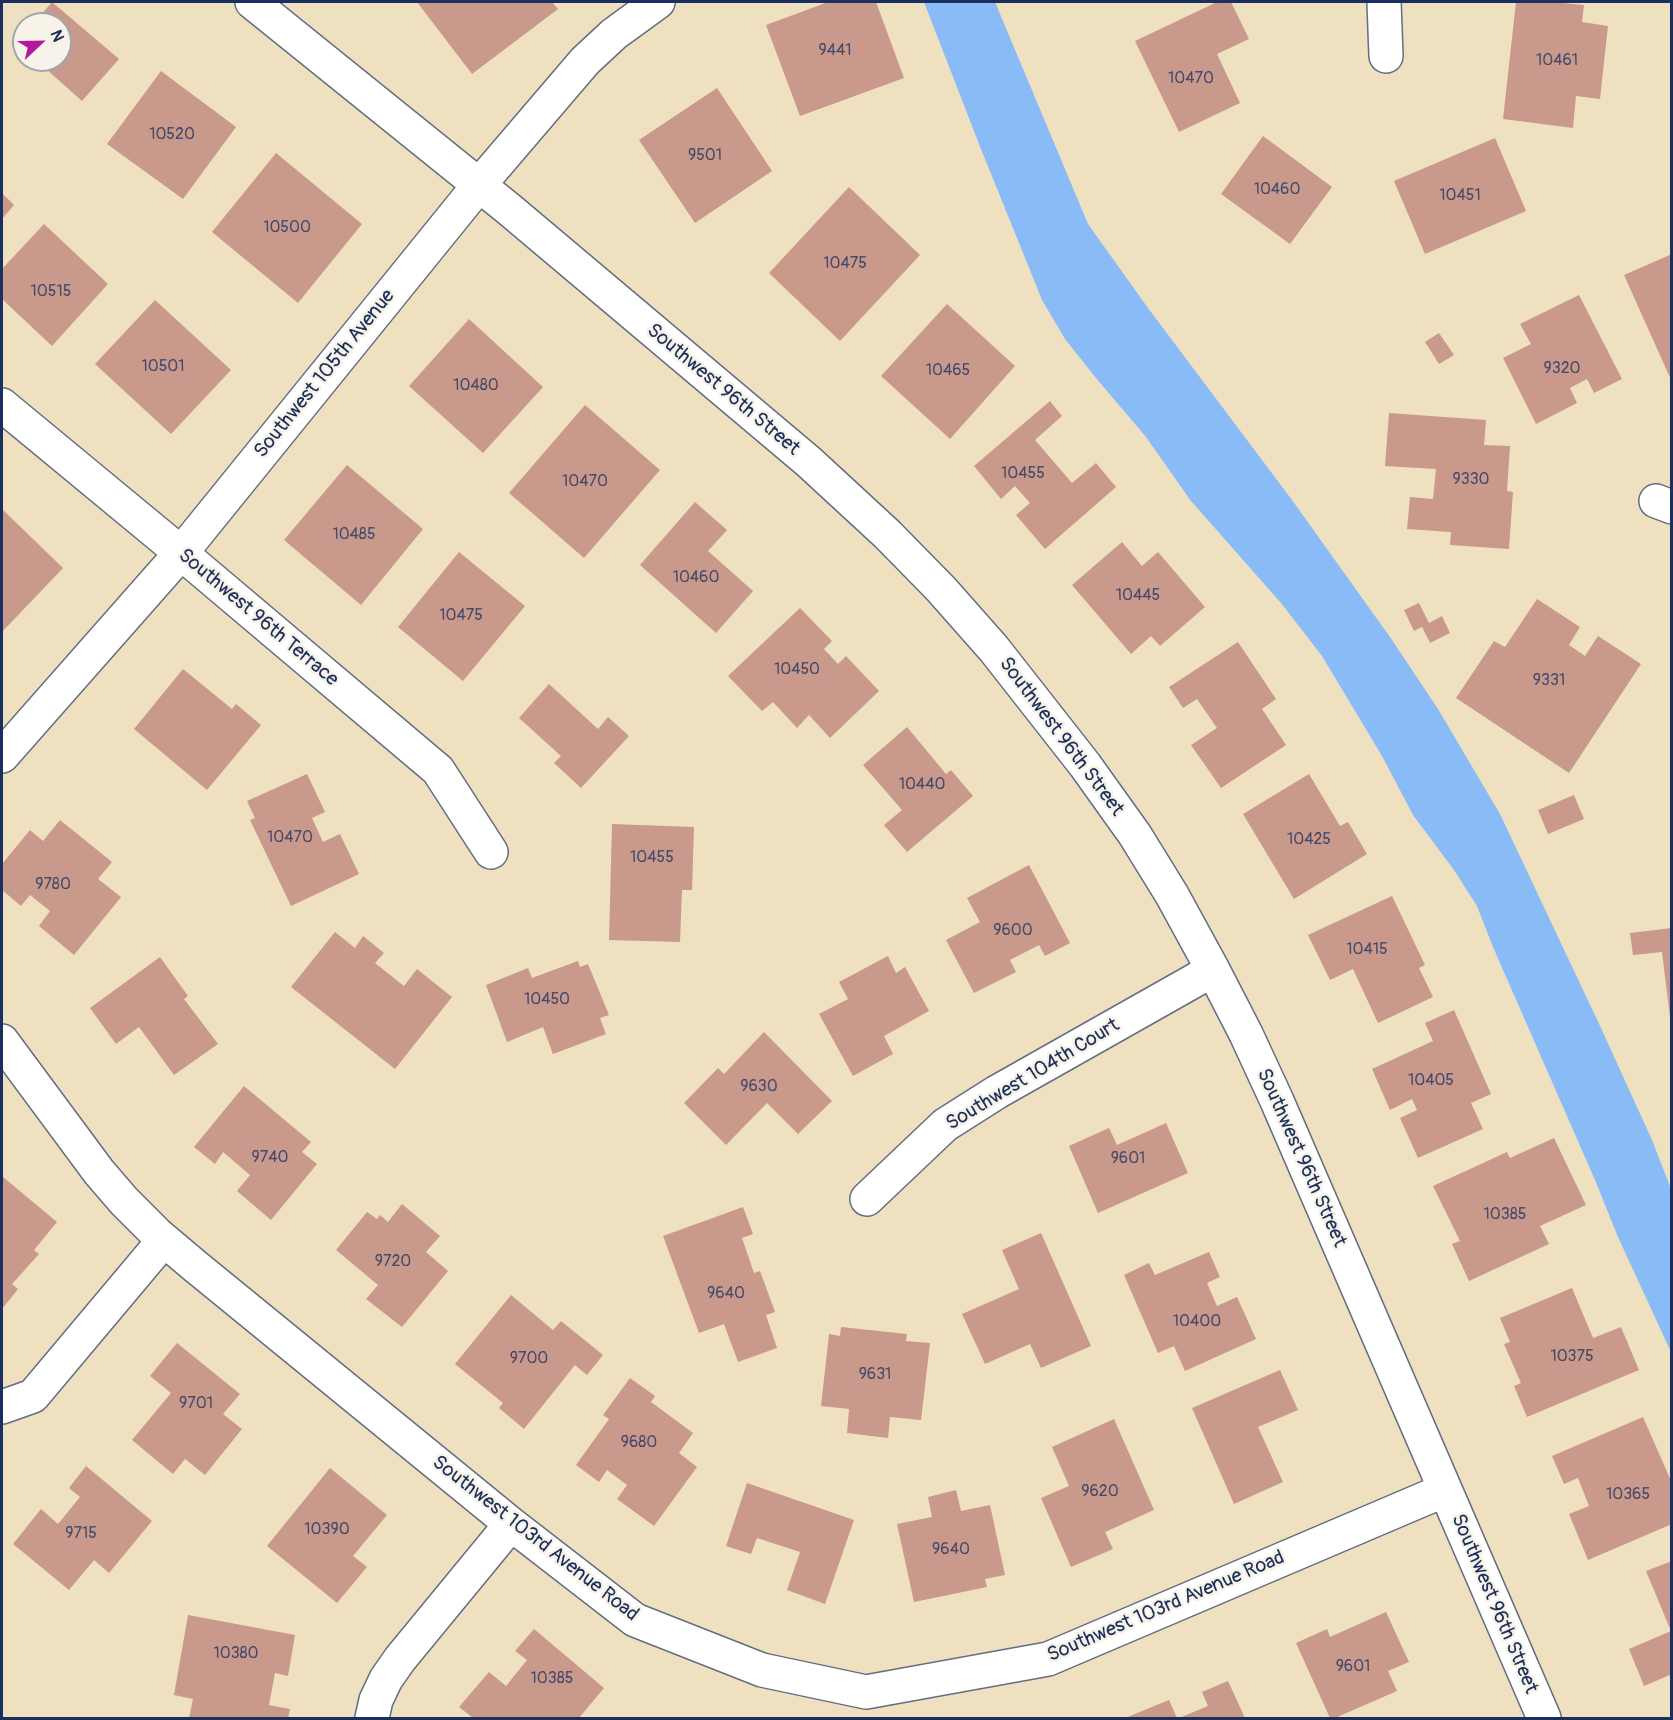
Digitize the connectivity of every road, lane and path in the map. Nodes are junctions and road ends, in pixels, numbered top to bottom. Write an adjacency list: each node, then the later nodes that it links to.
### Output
1 (252, 2): 5 (street, Southwest 96th Street)
2 (658, 2): 5 (street, Southwest 105th Avenue)
3 (1384, 2): 4 (street)
4 (1386, 56)
5 (479, 185): 7 (street, Southwest 105th Avenue); 10 (street, Southwest 96th Street)
6 (2, 405): 7 (street, Southwest 96th Terrace)
7 (181, 553): 8 (street, Southwest 105th Avenue); 9 (street, Southwest 96th Terrace)
8 (2, 756)
9 (491, 852)
10 (1213, 970): 12 (street, Southwest 104th Court); 15 (street, Southwest 96th Street)
11 (2, 1041): 13 (street, Southwest 103rd Avenue Road)
12 (867, 1199)
13 (164, 1240): 14 (street); 16 (street, Southwest 103rd Avenue Road)
14 (2, 1407)
15 (1445, 1490): 17 (street, Southwest 103rd Avenue Road); 19 (street, Southwest 96th Street)
16 (511, 1524): 17 (street, Southwest 103rd Avenue Road); 18 (street)
17 (865, 1705)
18 (372, 1719)
19 (1544, 1719)

